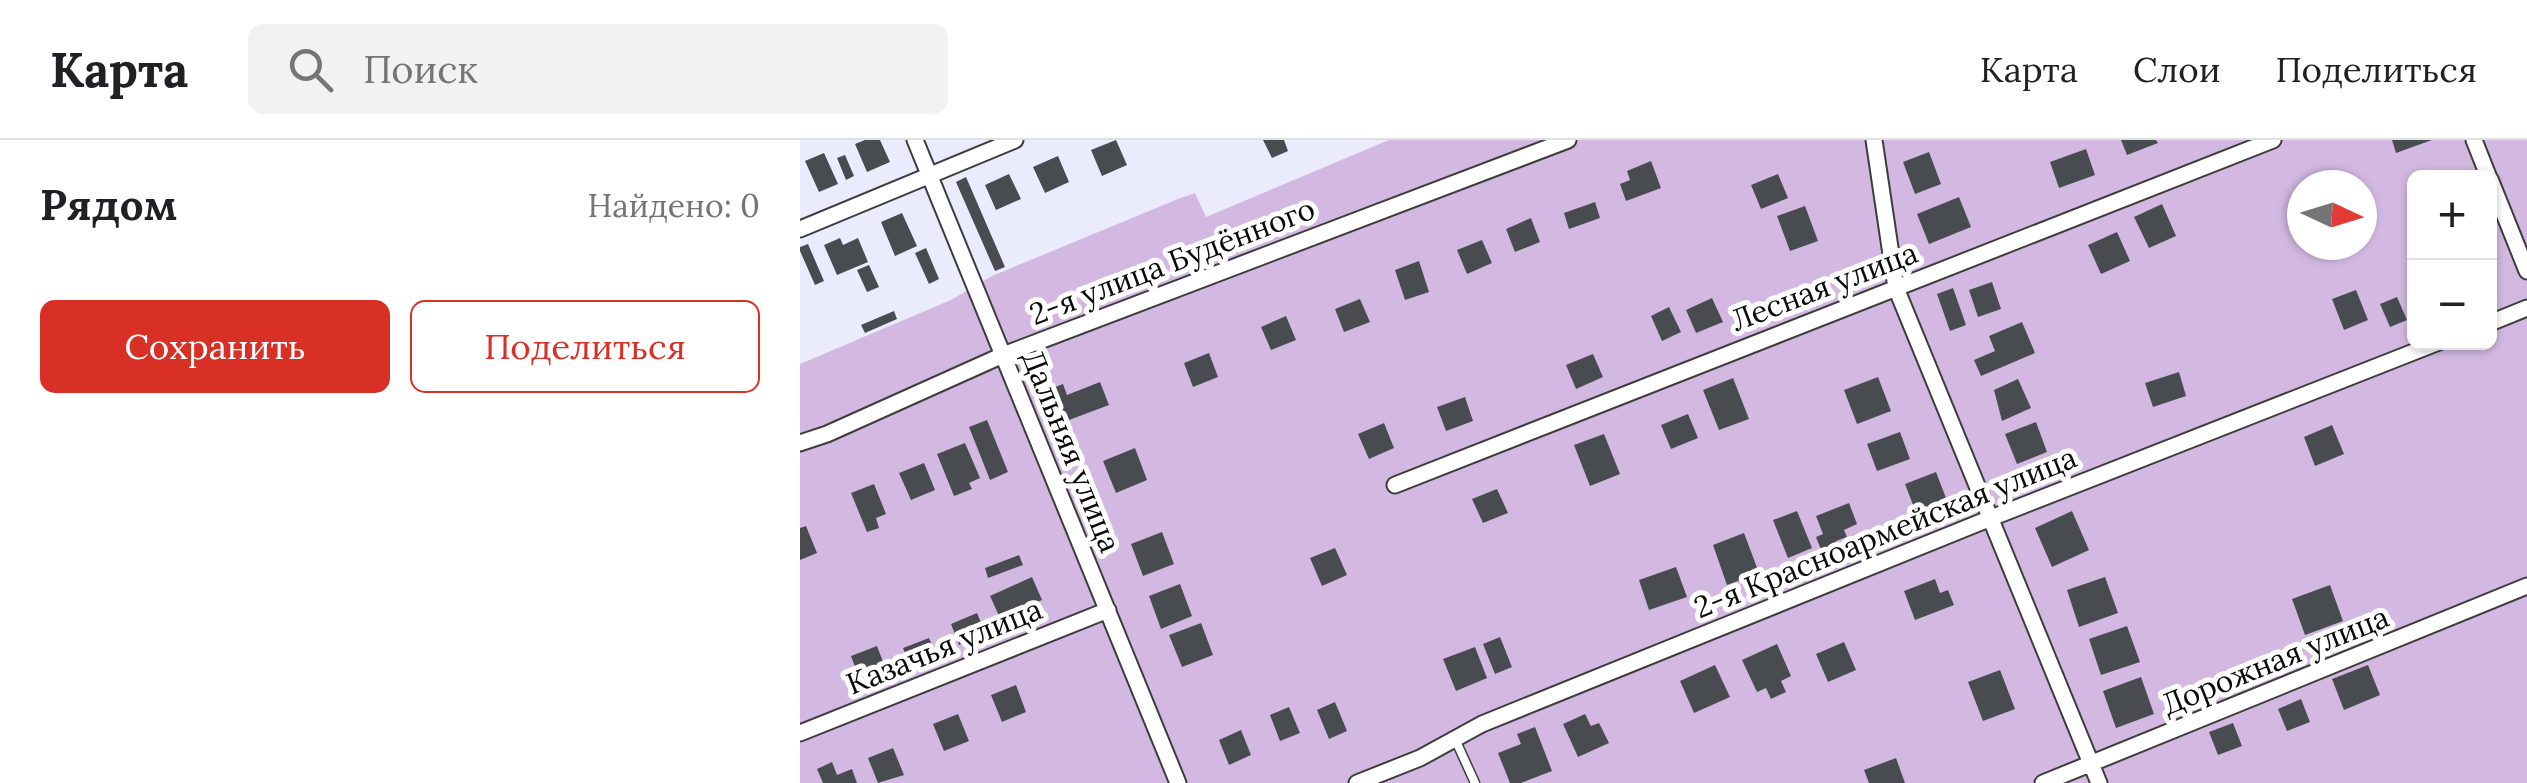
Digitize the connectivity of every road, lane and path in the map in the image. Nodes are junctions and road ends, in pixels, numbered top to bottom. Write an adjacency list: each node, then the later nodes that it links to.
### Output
1 (914, 140): 8 (street, Дальняя улица)
2 (1015, 140): 8 (street)
3 (1568, 140): 16 (street, 2-я улица Будённого)
4 (1874, 140): 12 (street)
5 (2273, 140): 12 (street, Лесная улица)
6 (2474, 140): 7 (street)
7 (2486, 170)
8 (929, 175): 10 (street); 16 (street, Дальняя улица)
9 (2497, 198): 11 (street)
10 (800, 229)
11 (2527, 271)
12 (1896, 288): 18 (street, Лесная улица); 19 (street)
13 (2527, 308): 14 (street)
14 (2497, 319)
15 (2419, 350): 19 (street, 2-я Красноармейская улица)
16 (1003, 355): 17 (street, 2-я улица Будённого); 21 (street, Дальняя улица)
17 (800, 443)
18 (1395, 486)
19 (1991, 518): 23 (street, 2-я Красноармейская улица); 24 (street)
20 (2527, 586): 24 (street, Дорожная улица)
21 (1108, 610): 22 (street, Казачья улица); 25 (street, Дальняя улица)
22 (800, 733)
23 (1456, 739): 26 (street, 2-я Красноармейская улица); 27 (lane)
24 (2092, 765): 28 (street, Дорожная улица); 29 (street)
25 (1178, 783)
26 (1357, 783)
27 (1475, 783)
28 (2044, 783)
29 (2100, 783)

